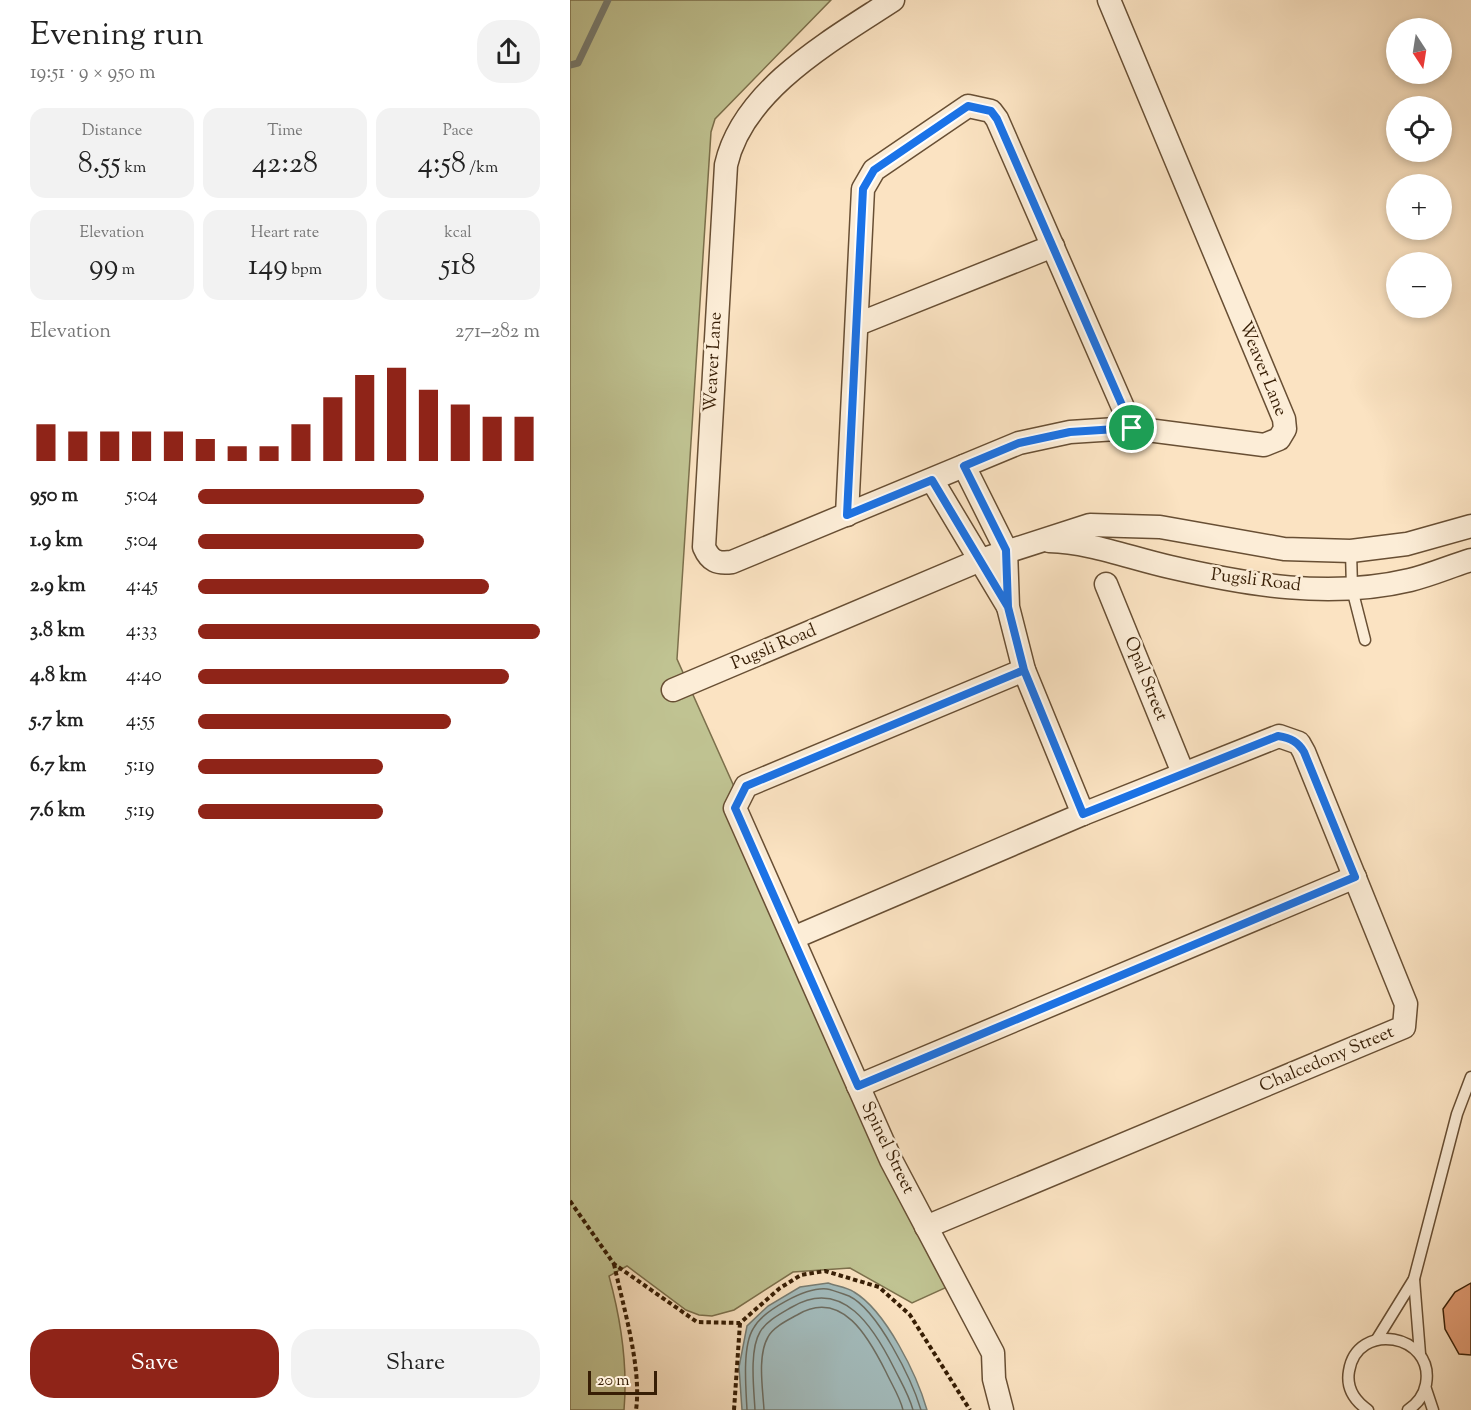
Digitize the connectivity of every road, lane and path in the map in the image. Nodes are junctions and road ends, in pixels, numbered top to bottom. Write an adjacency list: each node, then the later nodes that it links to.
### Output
1 (893, 0): 8 (street, Weaver Lane)
2 (1108, 0): 5 (street, Weaver Lane)
3 (1053, 246): 4 (street); 4 (street); 5 (street)
4 (858, 324): 8 (street)
5 (1132, 428): 6 (street, Weaver Lane)
6 (964, 466): 7 (street, Weaver Lane); 11 (street)
7 (932, 480): 8 (street, Weaver Lane); 14 (street)
8 (847, 515)
9 (1471, 526): 12 (street, Pugsli Road)
10 (1041, 541): 11 (street, Pugsli Road); 12 (street, Pugsli Road); 16 (street, Pugsli Road)
11 (1006, 550): 14 (street, Pugsli Road); 17 (street)
12 (1351, 551): 16 (lane)
13 (1471, 560): 16 (street, Pugsli Road)
14 (978, 561): 17 (street); 20 (street, Pugsli Road)
15 (1107, 584): 21 (street, Opal Street)
16 (1352, 589): 18 (lane)
17 (1008, 607): 19 (street)
18 (1365, 640)
19 (1024, 670): 22 (street); 24 (street, Spinel Street)
20 (674, 690)
21 (1183, 773): 22 (street, Chalcedony Street); 23 (street, Chalcedony Street)
22 (1083, 814): 24 (street, Chalcedony Street)
23 (1355, 877): 26 (street); 28 (street, Chalcedony Street)
24 (793, 938): 26 (street, Spinel Street)
25 (1471, 1077): 30 (lane)
26 (858, 1086): 28 (street, Spinel Street)
27 (570, 1201): 29 (path)
28 (926, 1227): 39 (street, Spinel Street)
29 (614, 1263): 31 (path); 36 (path)
30 (1414, 1279): 32 (lane); 33 (lane)
31 (740, 1323): 37 (path); 38 (path)
32 (1377, 1339): 33 (lane); 35 (lane)
33 (1420, 1353): 34 (lane)
34 (1426, 1389): 40 (lane); 41 (lane)
35 (1363, 1408)
36 (636, 1410)
37 (734, 1410)
38 (970, 1410)
39 (1002, 1410)
40 (1408, 1410)
41 (1433, 1410)

